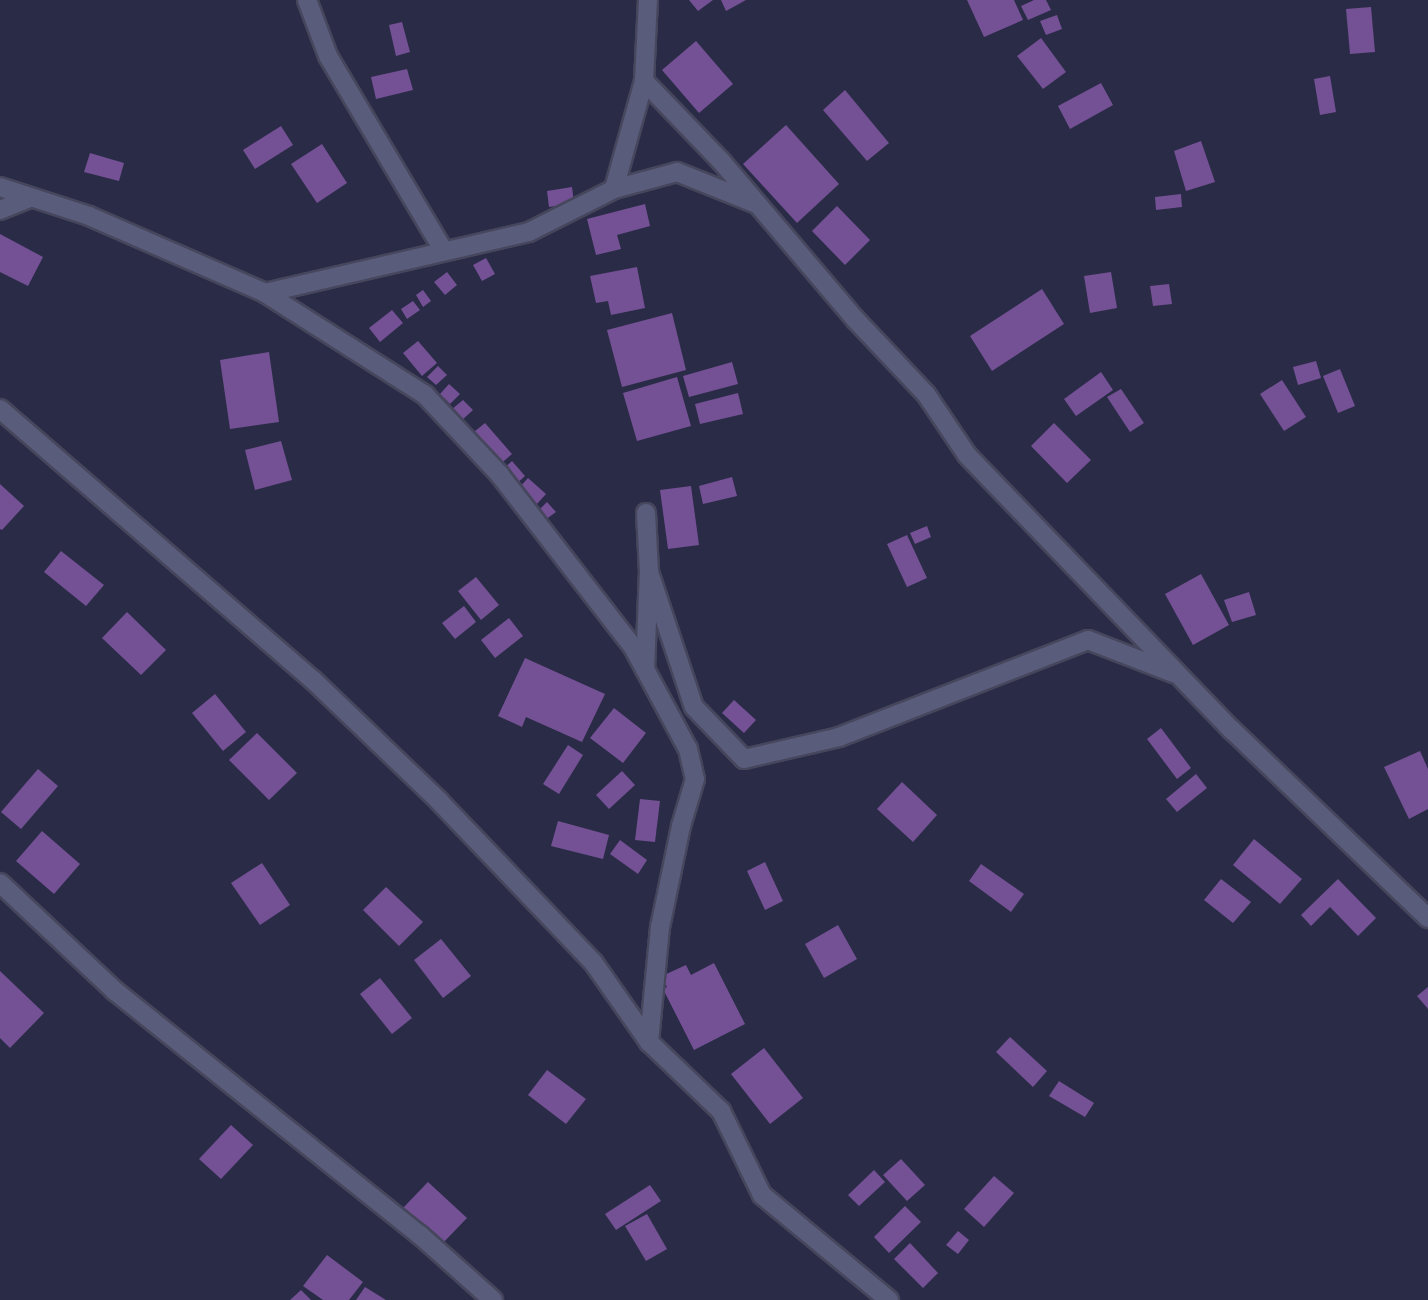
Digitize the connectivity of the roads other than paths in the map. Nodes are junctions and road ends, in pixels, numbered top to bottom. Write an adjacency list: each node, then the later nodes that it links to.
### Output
1 (307, 0): 9 (street)
2 (648, 0): 3 (street)
3 (645, 81): 5 (street); 7 (street)
4 (0, 187): 6 (street)
5 (614, 189): 7 (street); 9 (street)
6 (29, 198): 8 (street); 10 (street)
7 (758, 205): 15 (street)
8 (0, 210)
9 (443, 250): 10 (street)
10 (265, 293): 14 (street)
11 (0, 409): 18 (street)
12 (646, 513): 13 (street)
13 (649, 572): 14 (street); 15 (street)
14 (645, 670): 18 (street)
15 (1180, 675): 17 (street)
16 (0, 883): 19 (street)
17 (1428, 918)
18 (649, 1042): 20 (street)
19 (493, 1300)
20 (889, 1300)

